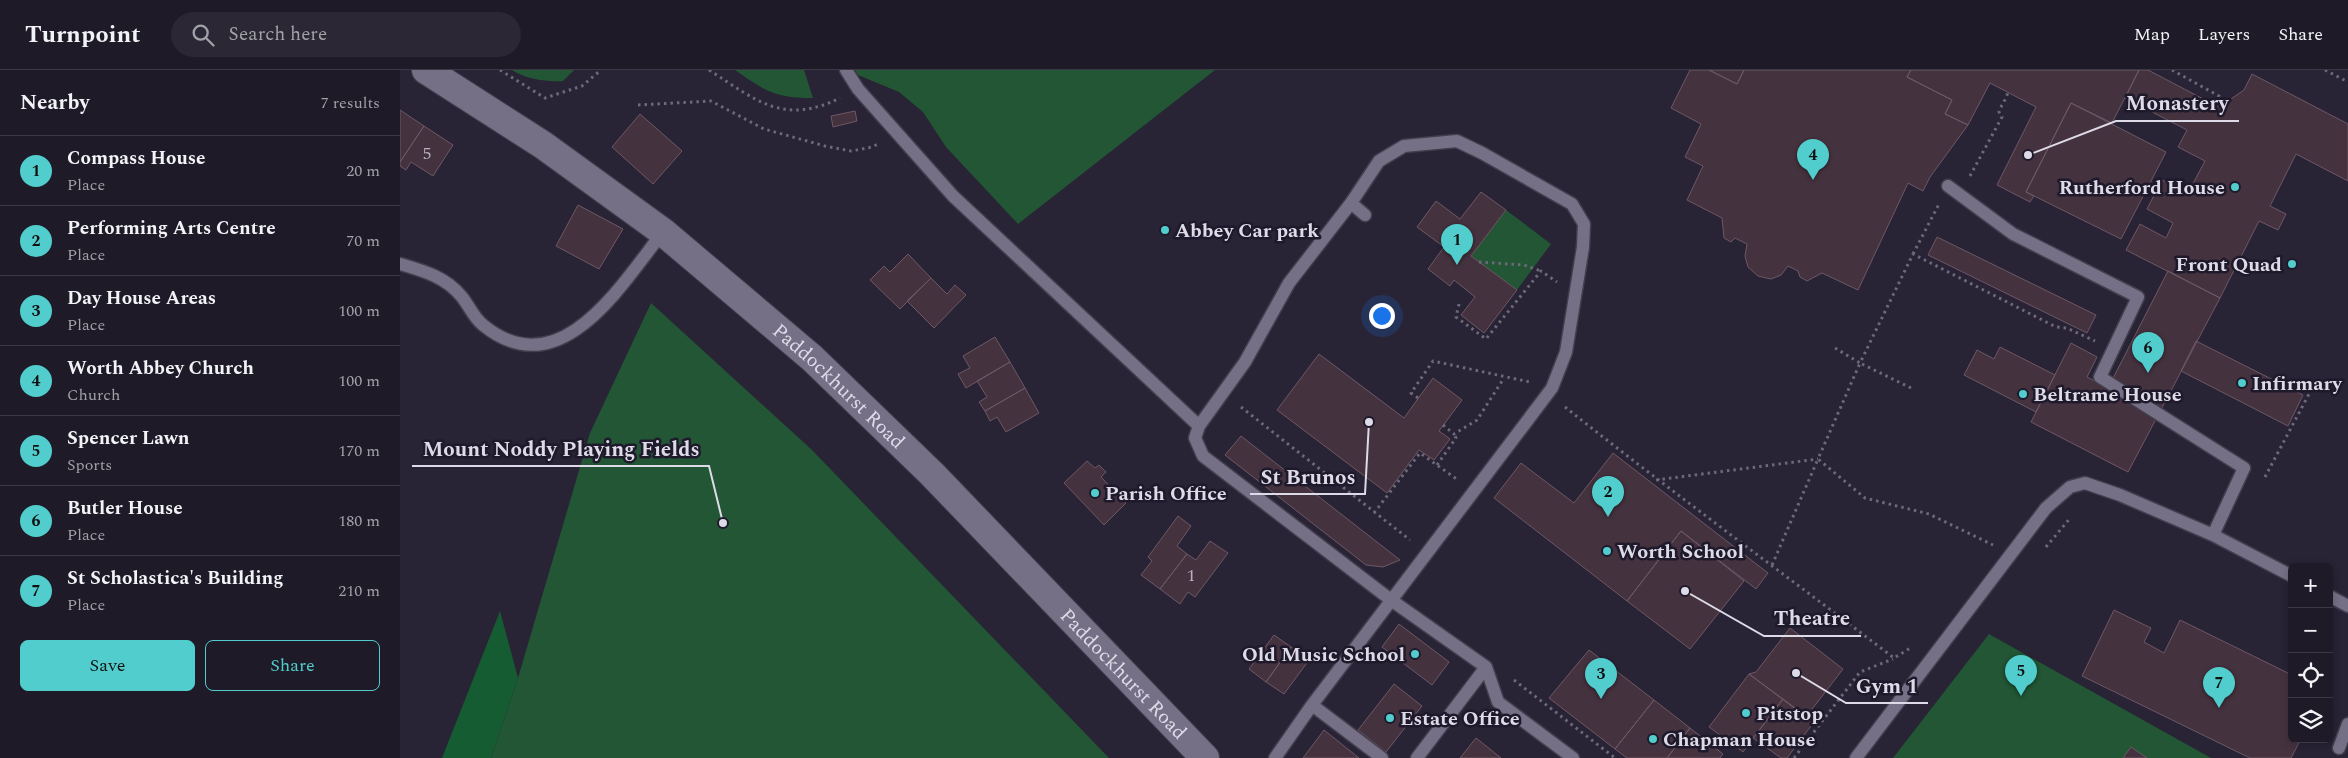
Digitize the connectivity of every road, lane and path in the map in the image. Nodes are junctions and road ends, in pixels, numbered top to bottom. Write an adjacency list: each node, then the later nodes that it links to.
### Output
1 (426, 70): 19 (main road, Paddockhurst Road)
2 (500, 70): 3 (path)
3 (601, 70)
4 (709, 70): 9 (path)
5 (846, 70): 9 (lane)
6 (2172, 70): 12 (path)
7 (2325, 70): 8 (path)
8 (2348, 82)
9 (858, 89): 13 (lane)
10 (2008, 92): 14 (path)
11 (638, 105): 13 (path)
12 (2222, 105)
13 (896, 134): 36 (lane)
14 (1975, 167)
15 (1948, 186): 45 (lane)
16 (1940, 201): 20 (path)
17 (1351, 203): 18 (lane); 24 (lane); 36 (lane)
18 (1365, 215)
19 (663, 232): 22 (lane); 60 (main road, Paddockhurst Road)
20 (1914, 254): 26 (path); 28 (path)
21 (1479, 262): 23 (path)
22 (400, 264)
23 (1541, 272): 24 (path); 25 (path)
24 (1576, 295): 31 (lane)
25 (1459, 304)
26 (2084, 335)
27 (1835, 348): 28 (path)
28 (1860, 363): 30 (path); 39 (path)
29 (1504, 378): 31 (path); 33 (path); 38 (path)
30 (1910, 388)
31 (1550, 392): 42 (path); 52 (lane)
32 (2310, 394): 37 (path)
33 (1418, 398)
34 (1244, 402): 43 (path)
35 (1442, 425): 38 (path)
36 (1200, 426): 52 (lane)
37 (2294, 426)
38 (1454, 434): 40 (path)
39 (1818, 459): 42 (path); 47 (path); 49 (path)
40 (1437, 465): 41 (path); 43 (path)
41 (1456, 479)
42 (1656, 480): 49 (path)
43 (1374, 513): 46 (path)
44 (2072, 516): 48 (path)
45 (2213, 535): 48 (lane); 50 (lane)
46 (1413, 542)
47 (1988, 553)
48 (2010, 554): 66 (lane)
49 (1772, 565): 55 (path)
50 (2288, 574)
51 (2333, 598): 53 (lane)
52 (1391, 600): 56 (lane); 57 (lane)
53 (2348, 606)
54 (1915, 645): 55 (path)
55 (1894, 658): 65 (path)
56 (1486, 667): 63 (lane); 64 (lane)
57 (1312, 705): 61 (lane); 62 (lane)
58 (2348, 724): 59 (lane)
59 (2339, 748)
60 (1205, 758)
61 (1275, 758)
62 (1382, 758)
63 (1417, 758)
64 (1573, 758)
65 (1794, 758)
66 (1856, 758)

